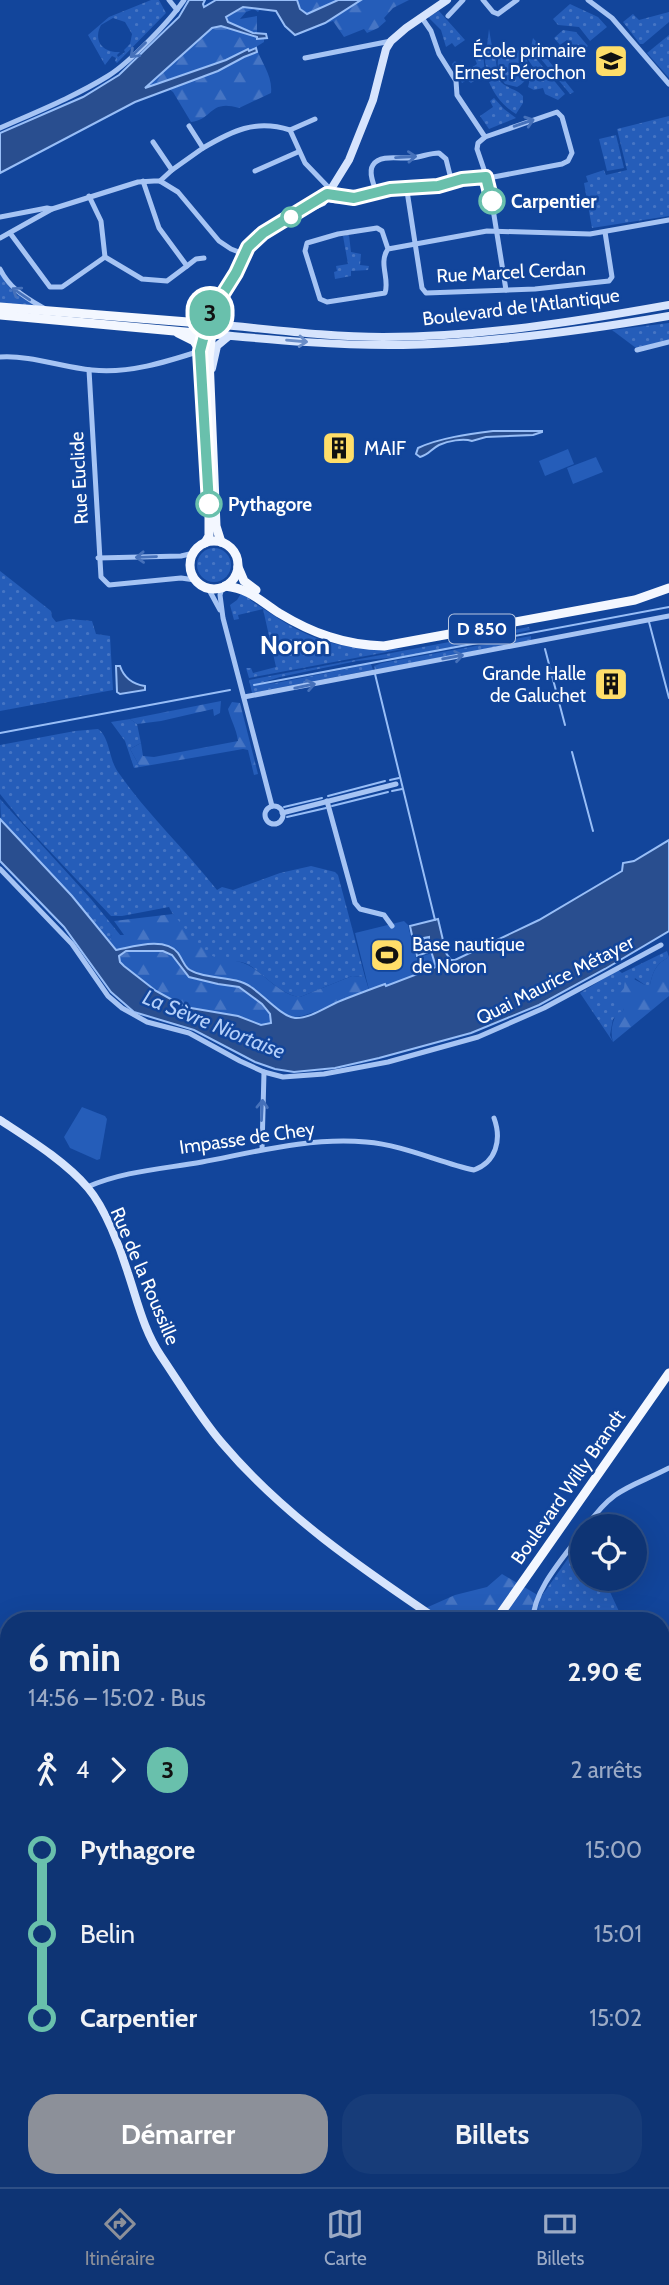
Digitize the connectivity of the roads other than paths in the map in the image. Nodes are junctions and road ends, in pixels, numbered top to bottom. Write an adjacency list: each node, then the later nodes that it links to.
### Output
1 (169, 0): 8 (street)
2 (184, 0): 8 (street)
3 (447, 0): 10 (street)
4 (463, 0): 9 (street)
5 (483, 0): 6 (street)
6 (517, 0)
7 (588, 0): 13 (street)
8 (177, 10): 16 (street, one-way to 16)
9 (448, 16)
10 (422, 18): 11 (street); 18 (street)
11 (391, 41): 12 (street); 31 (street)
12 (305, 58)
13 (669, 84)
14 (315, 120): 17 (street)
15 (189, 126): 20 (street)
16 (0, 128)
17 (290, 130): 20 (street); 21 (street)
18 (485, 136): 24 (street); 24 (street, one-way to 24)
19 (153, 142): 22 (street)
20 (203, 148): 22 (street)
21 (298, 152): 23 (street); 31 (street)
22 (172, 170): 28 (street)
23 (255, 171)
24 (486, 177): 25 (street); 37 (street)
25 (462, 179): 26 (street); 29 (street)
26 (451, 180): 29 (street); 32 (street, one-way to 26)
27 (142, 181): 28 (street); 33 (street); 46 (street)
28 (160, 181): 43 (street)
29 (427, 187): 30 (street)
30 (409, 190): 32 (street); 41 (street, Rue Marcel Cerdan)
31 (328, 191): 32 (street); 43 (street)
32 (378, 193)
33 (89, 196): 34 (street); 44 (street)
34 (52, 209): 35 (street); 39 (street)
35 (0, 217)
36 (669, 220): 38 (street)
37 (496, 232): 38 (street); 41 (street); 48 (street)
38 (605, 232): 48 (street, Rue Marcel Cerdan)
39 (10, 233): 40 (street); 44 (street)
40 (0, 239)
41 (415, 244): 42 (street); 48 (street, Rue Marcel Cerdan)
42 (388, 249): 42 (street)
43 (244, 254): 49 (street)
44 (105, 257): 46 (street)
45 (204, 258): 46 (street)
46 (187, 266)
47 (0, 269): 53 (street, one-way to 47)
48 (506, 290)
49 (222, 294): 52 (street); 57 (street)
50 (669, 305): 56 (street, Boulevard de l'Atlantique)
51 (0, 307): 53 (main road, Boulevard de l'Atlantique)
52 (218, 310): 56 (street); 57 (street)
53 (51, 312): 57 (main road, Boulevard de l'Atlantique)
54 (0, 315): 58 (main road, Boulevard de l'Atlantique)
55 (669, 316): 59 (street, Boulevard de l'Atlantique, one-way to 55)
56 (232, 326): 57 (street, Boulevard de l'Atlantique)
57 (209, 329): 58 (main road, Boulevard de l'Atlantique); 59 (street, Boulevard de l'Atlantique); 61 (main road); 65 (main road)
58 (174, 331): 61 (main road)
59 (229, 335): 65 (street)
60 (669, 342): 62 (street)
61 (200, 351): 64 (street); 70 (main road)
62 (637, 351)
63 (0, 357): 64 (street)
64 (89, 370): 66 (street, Rue Euclide)
65 (210, 376): 71 (main road)
66 (92, 424): 67 (street); 69 (street, Rue Euclide)
67 (101, 424)
68 (104, 492): 69 (street)
69 (95, 493): 73 (street, Rue Euclide)
70 (205, 542): 71 (main road); 72 (main road)
71 (221, 542): 74 (main road)
72 (194, 553): 73 (street, one-way to 73); 75 (main road)
73 (99, 558): 75 (street, Rue Euclide)
74 (238, 567): 76 (main road); 81 (main road, D 850)
75 (195, 580): 77 (main road)
76 (223, 587): 77 (main road); 80 (street); 81 (main road, D 850)
77 (208, 588): 80 (street)
78 (669, 588): 81 (main road, D 850)
79 (669, 616): 82 (street, one-way to 79)
80 (223, 618): 82 (street)
81 (296, 622)
82 (244, 697): 85 (street)
83 (396, 784): 84 (street)
84 (327, 801): 86 (street); 88 (street)
85 (272, 806): 86 (street); 86 (street)
86 (282, 813)
87 (0, 869): 90 (street, Quai Maurice Métayer)
88 (393, 926)
89 (661, 945): 90 (street, Quai Maurice Métayer)
90 (264, 1072): 93 (street, one-way to 90)
91 (494, 1118): 93 (street, Impasse de Chey)
92 (0, 1120): 94 (street, Rue de la Roussille)
93 (262, 1149): 94 (street, Impasse de Chey)
94 (87, 1187): 99 (street, Rue de la Roussille)
95 (669, 1373): 100 (main road, Boulevard Willy Brandt)
96 (669, 1468): 97 (street)
97 (595, 1514)
98 (570, 1550): 101 (street)
99 (427, 1612)
100 (502, 1612)
101 (534, 1612)

